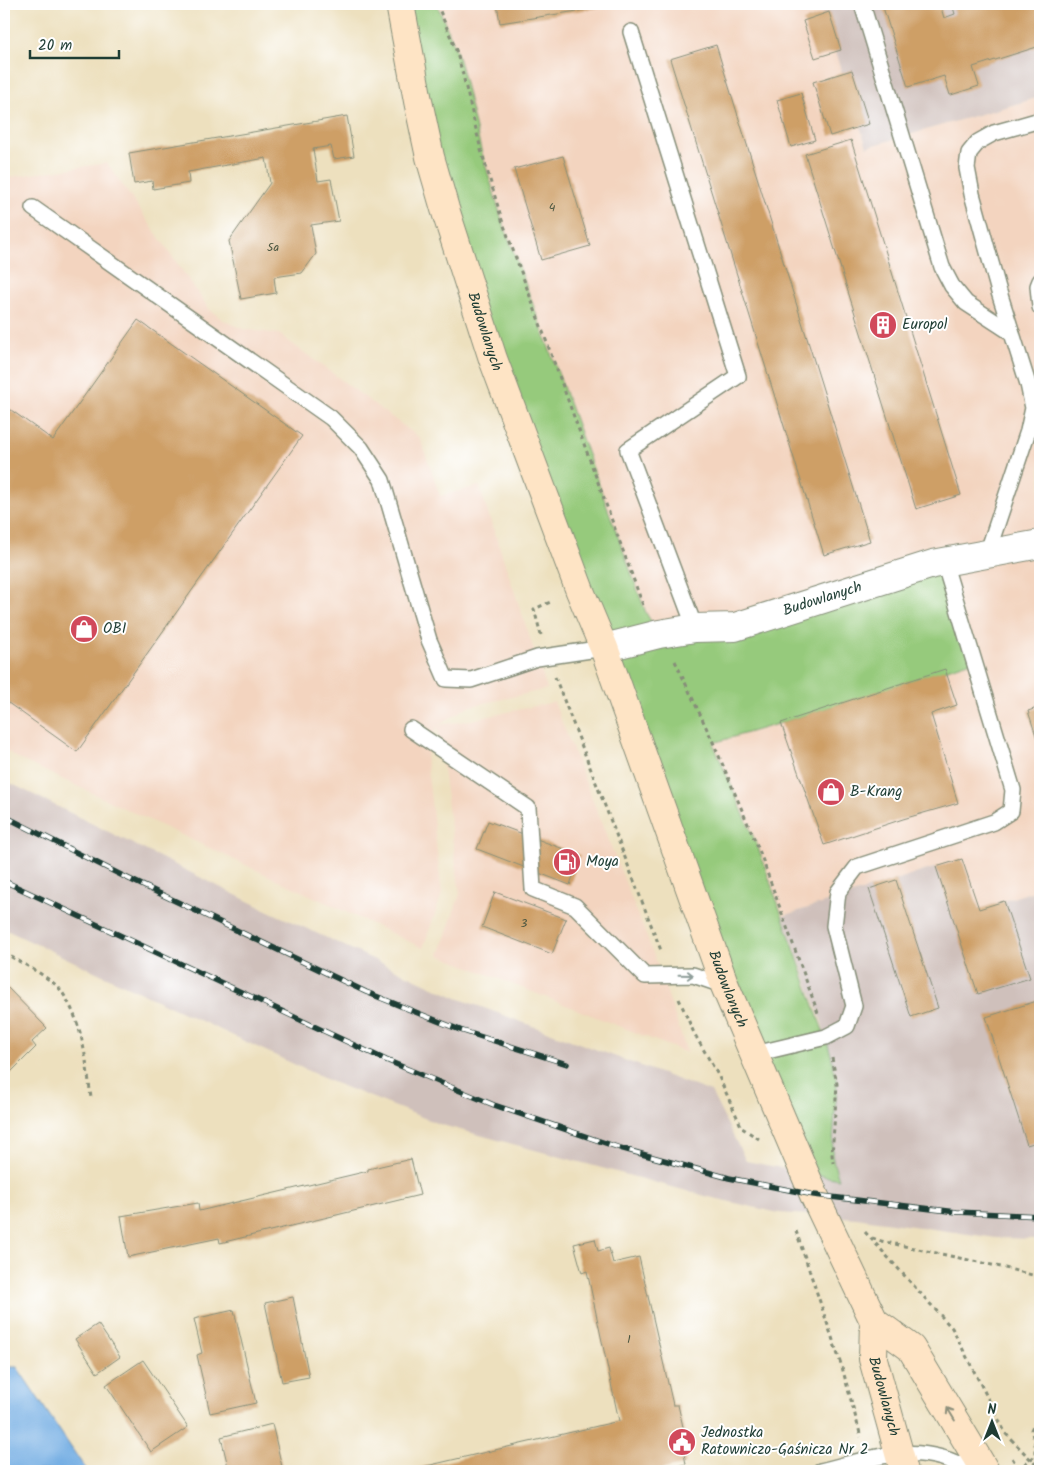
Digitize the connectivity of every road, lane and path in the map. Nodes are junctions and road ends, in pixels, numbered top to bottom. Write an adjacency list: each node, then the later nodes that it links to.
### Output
1 (400, 4): 13 (main road, Budowlanych)
2 (862, 4): 8 (lane)
3 (631, 32): 12 (lane)
4 (1040, 120): 8 (lane)
5 (32, 208): 14 (lane)
6 (1040, 281): 7 (lane)
7 (1040, 307)
8 (1012, 333): 10 (lane)
9 (1040, 544): 10 (street, Budowlanych)
10 (987, 554): 11 (street, Budowlanych)
11 (944, 562): 12 (street, Budowlanych); 19 (lane)
12 (696, 628): 13 (street, Budowlanych)
13 (604, 648): 14 (lane); 18 (main road, Budowlanych)
14 (548, 657): 17 (path)
15 (411, 729): 17 (lane)
16 (4, 952): 20 (path)
17 (670, 975): 18 (lane, one-way to 18); 21 (path)
18 (726, 986): 19 (main road, Budowlanych)
19 (754, 1054): 24 (main road, Budowlanych)
20 (91, 1098)
21 (761, 1140)
22 (796, 1229): 27 (path)
23 (1040, 1277): 26 (path)
24 (874, 1321): 28 (main road, Budowlanych); 33 (main road, Budowlanych, one-way to 24)
25 (1040, 1411): 26 (path)
26 (1031, 1459): 29 (path); 30 (path)
27 (867, 1460): 28 (lane); 31 (lane)
28 (902, 1462): 32 (lane)
29 (1019, 1470)
30 (1040, 1470)
31 (820, 1471)
32 (971, 1471)
33 (985, 1471)

